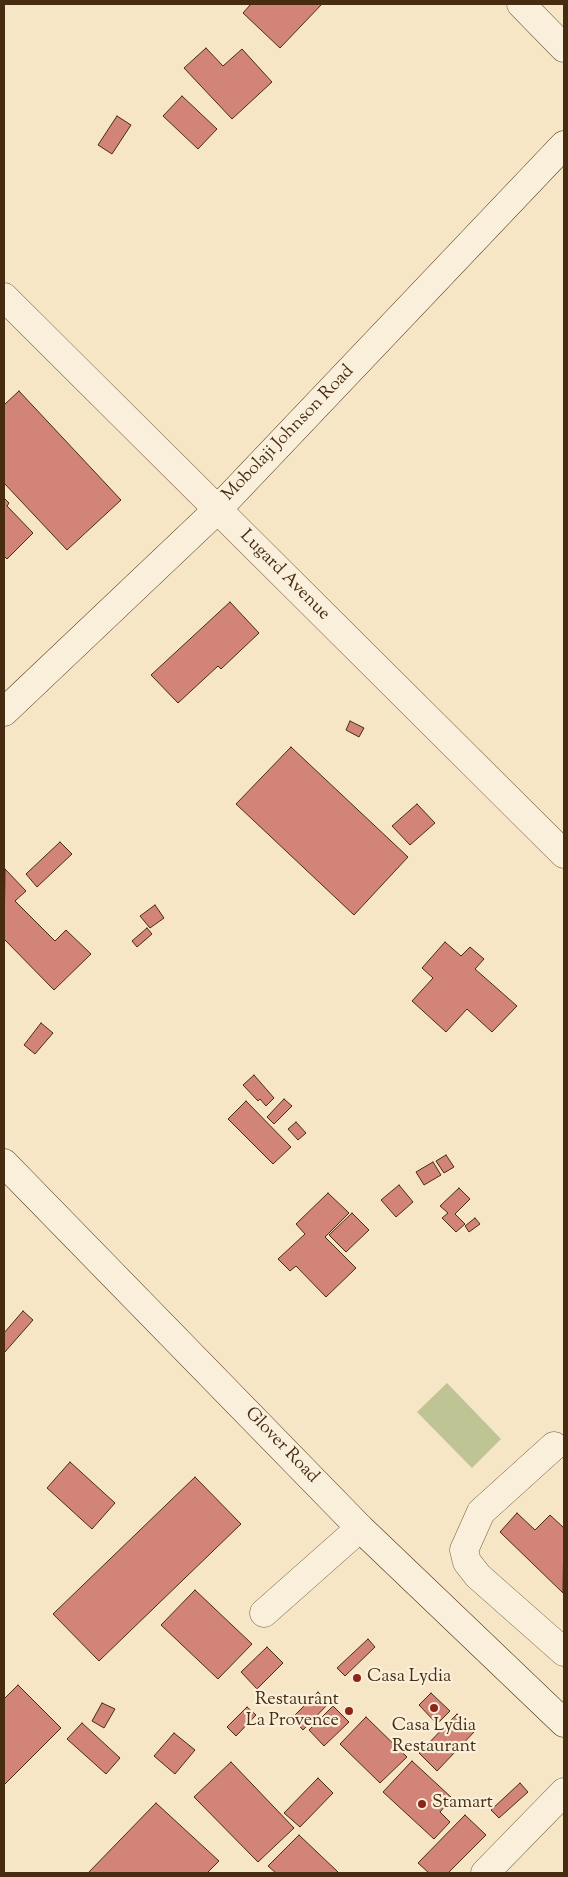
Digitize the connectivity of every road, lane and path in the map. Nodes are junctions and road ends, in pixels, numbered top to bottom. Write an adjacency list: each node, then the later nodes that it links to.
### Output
1 (521, 4): 2 (street)
2 (564, 48)
3 (564, 145): 5 (street, Mobolaji Johnson Road)
4 (4, 297): 5 (street, Lugard Avenue)
5 (217, 510): 6 (street, Mobolaji Johnson Road); 7 (street, Lugard Avenue)
6 (4, 712)
7 (564, 854)
8 (4, 1163): 10 (street, Glover Road)
9 (554, 1446): 12 (street)
10 (360, 1528): 11 (street); 13 (street, Glover Road)
11 (264, 1613)
12 (564, 1652)
13 (564, 1723)
14 (564, 1792): 15 (street)
15 (485, 1873)

